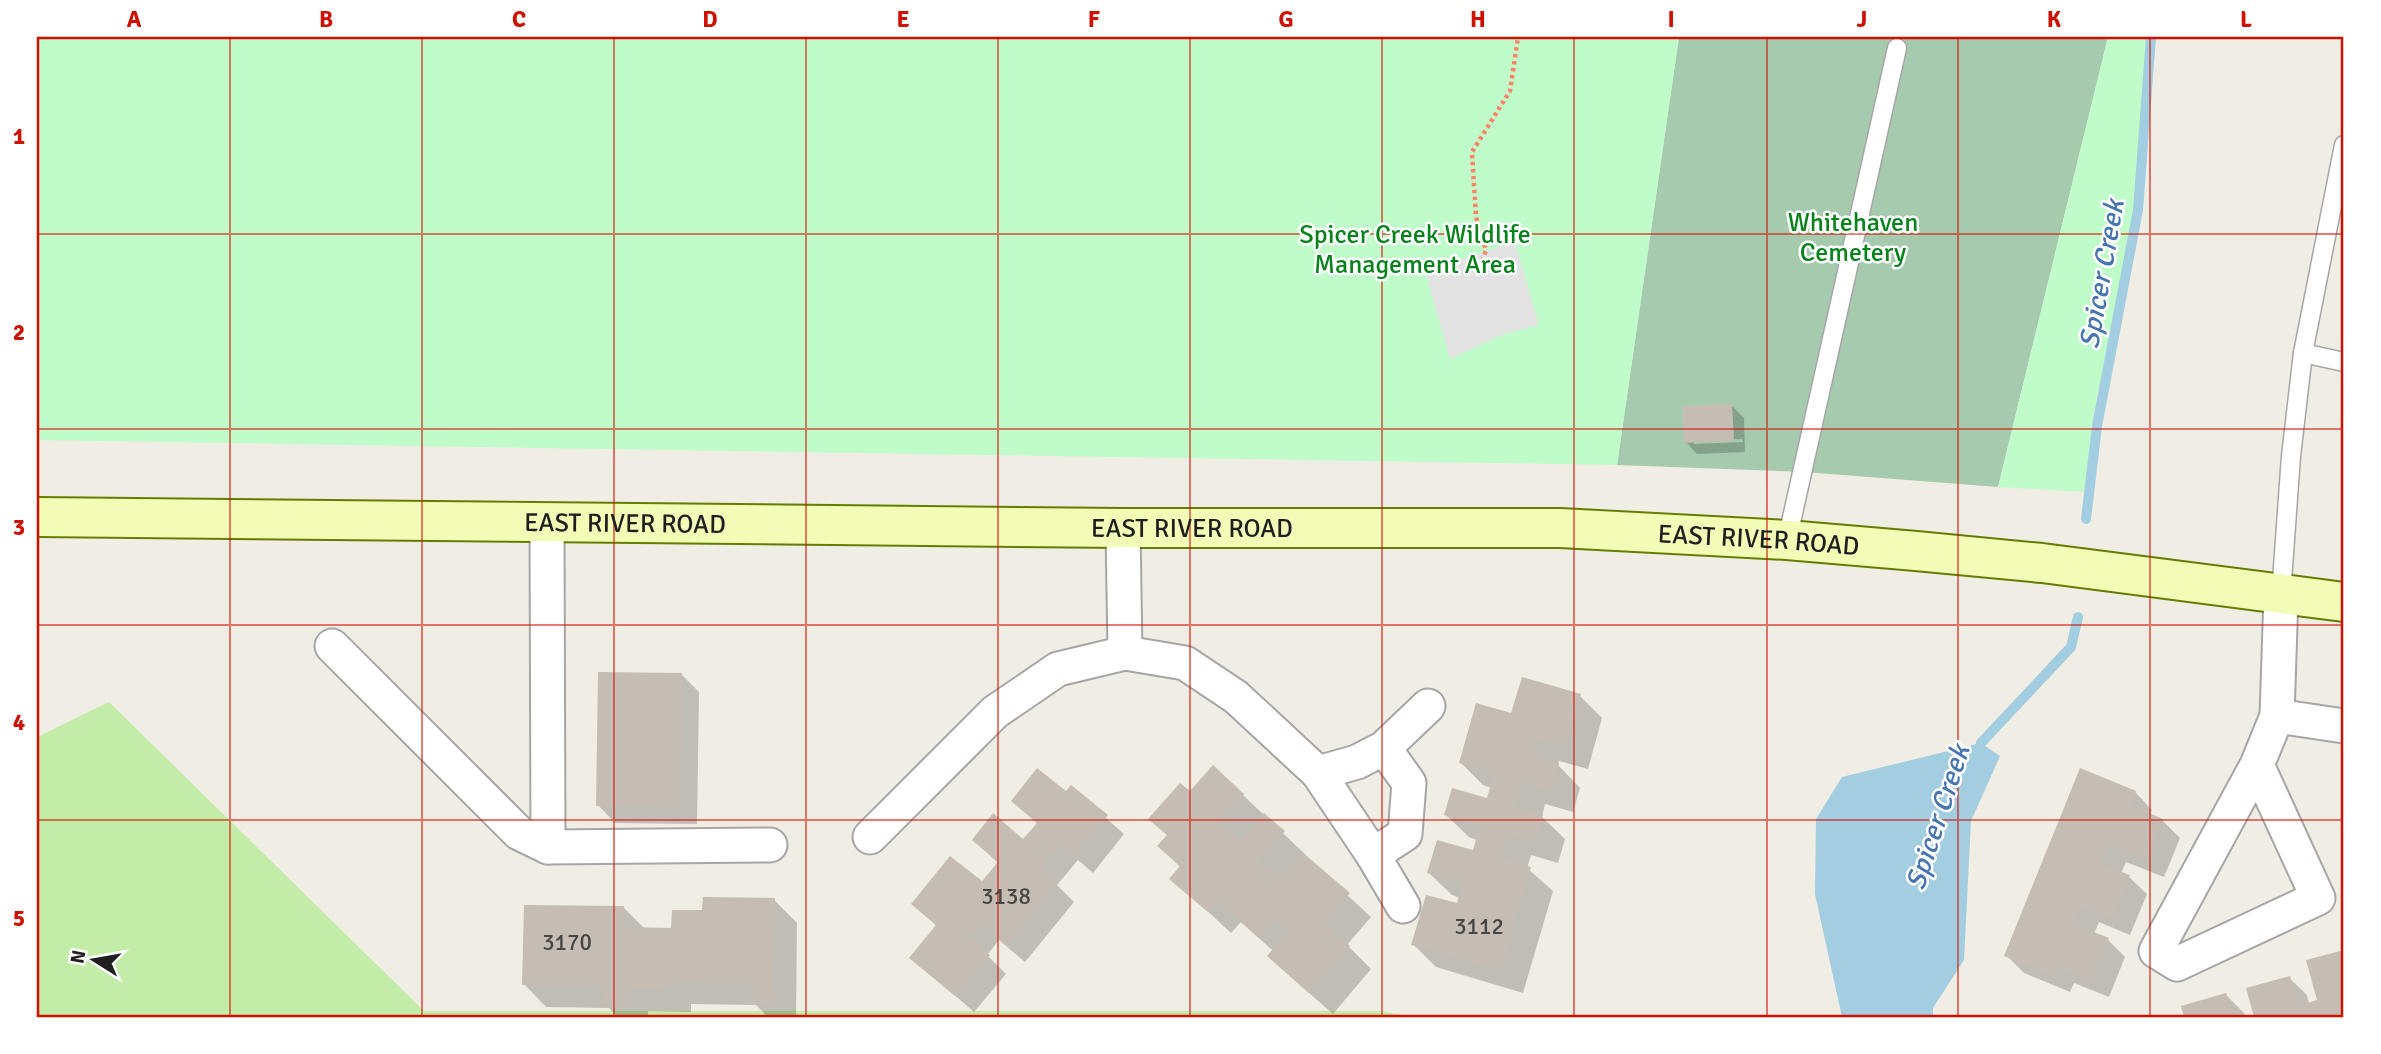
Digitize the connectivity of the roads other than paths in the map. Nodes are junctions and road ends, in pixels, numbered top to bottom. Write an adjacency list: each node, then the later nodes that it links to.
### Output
1 (1897, 48): 8 (lane)
2 (2344, 145): 3 (lane)
3 (2302, 354): 4 (lane); 9 (lane)
4 (2344, 362)
5 (37, 517): 6 (main road, EAST RIVER ROAD)
6 (547, 523): 7 (main road, EAST RIVER ROAD); 21 (street)
7 (1123, 528): 8 (main road, EAST RIVER ROAD); 12 (street)
8 (1787, 540): 9 (main road, EAST RIVER ROAD)
9 (2281, 595): 10 (main road, EAST RIVER ROAD); 14 (street)
10 (2344, 602)
11 (332, 646): 21 (street)
12 (1125, 653): 18 (street); 19 (street)
13 (1428, 706): 16 (street)
14 (2277, 716): 15 (street); 17 (street)
15 (2344, 726)
16 (1384, 748): 18 (street); 22 (street)
17 (2257, 765): 17 (street)
18 (1318, 773): 22 (street)
19 (870, 837)
20 (770, 845): 21 (street)
21 (548, 847)
22 (1373, 855): 23 (street)
23 (1403, 906)

